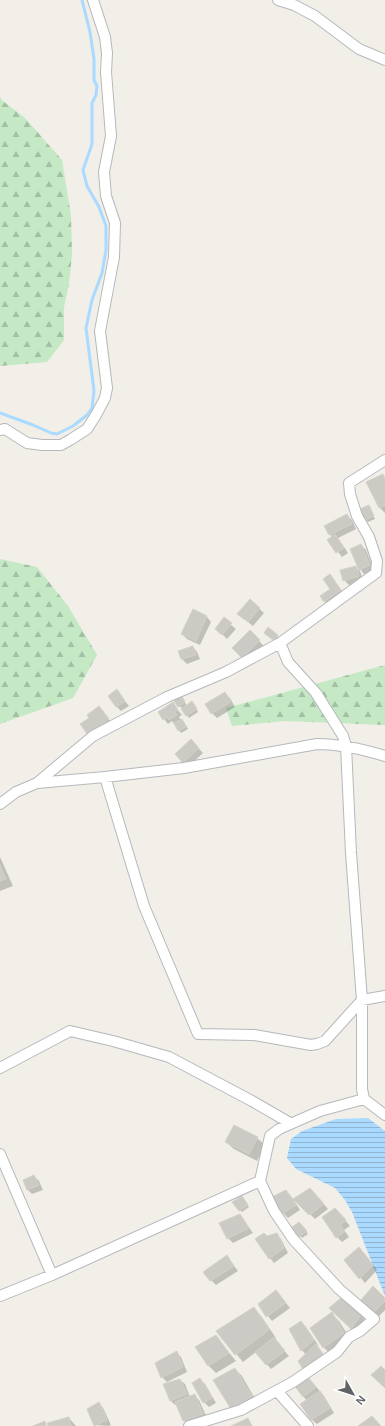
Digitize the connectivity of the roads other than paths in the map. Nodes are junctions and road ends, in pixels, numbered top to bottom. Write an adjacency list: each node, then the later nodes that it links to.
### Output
1 (93, 0): 4 (street)
2 (278, 0): 3 (street)
3 (385, 60)
4 (0, 430)
5 (385, 460): 6 (street)
6 (280, 643): 7 (street); 10 (street)
7 (346, 746): 8 (street); 9 (street); 13 (street)
8 (385, 756)
9 (105, 777): 10 (street); 13 (street)
10 (37, 783): 11 (street)
11 (0, 804)
12 (385, 996): 13 (street)
13 (362, 1000): 15 (street)
14 (0, 1068): 17 (street)
15 (364, 1099): 16 (street); 17 (street)
16 (385, 1115)
17 (290, 1123): 19 (street)
18 (0, 1154): 20 (street)
19 (260, 1181): 20 (street); 22 (street)
20 (52, 1275): 21 (street)
21 (0, 1296)
22 (277, 1391): 23 (street); 24 (street)
23 (189, 1426)
24 (308, 1426)

